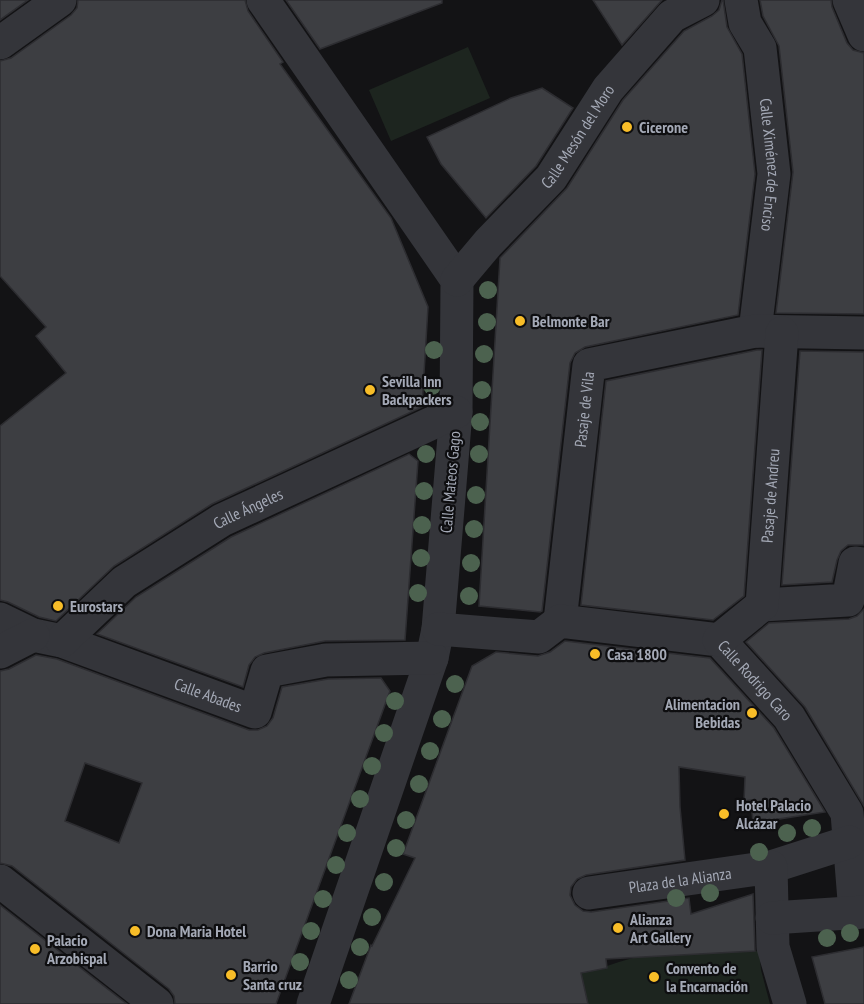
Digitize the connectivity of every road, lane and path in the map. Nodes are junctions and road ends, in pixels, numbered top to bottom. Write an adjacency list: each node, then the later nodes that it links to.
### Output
1 (60, 0): 7 (street)
2 (263, 0): 8 (street)
3 (703, 0): 8 (street, Calle Mesón del Moro)
4 (741, 0): 9 (street, Calle Ximénez de Enciso)
5 (849, 0): 6 (street)
6 (864, 35)
7 (0, 43)
8 (457, 280): 11 (street, Calle Mateos Gago)
9 (769, 332): 10 (street); 13 (street, Pasaje de Andreu); 15 (street, Pasaje de Vila)
10 (864, 333)
11 (456, 412): 16 (street, Calle Ángeles); 18 (street, Calle Mateos Gago)
12 (864, 564): 13 (street)
13 (762, 605): 17 (street)
14 (0, 619): 16 (street, Calle Abades)
15 (560, 621): 17 (street, Calle Rodrigo Caro); 18 (street)
16 (48, 638): 18 (street, Calle Abades); 19 (street, Calle Ángeles)
17 (720, 640): 20 (street, Calle Rodrigo Caro)
18 (435, 644): 27 (street, Calle Mateos Gago)
19 (0, 652)
20 (848, 828): 21 (street, Plaza de la Alianza); 24 (street)
21 (771, 867): 23 (street, Plaza de la Alianza); 25 (street)
22 (0, 881): 26 (street)
23 (589, 893)
24 (859, 912): 25 (street)
25 (772, 933): 28 (street)
26 (155, 1002)
27 (313, 1004)
28 (790, 1004)

